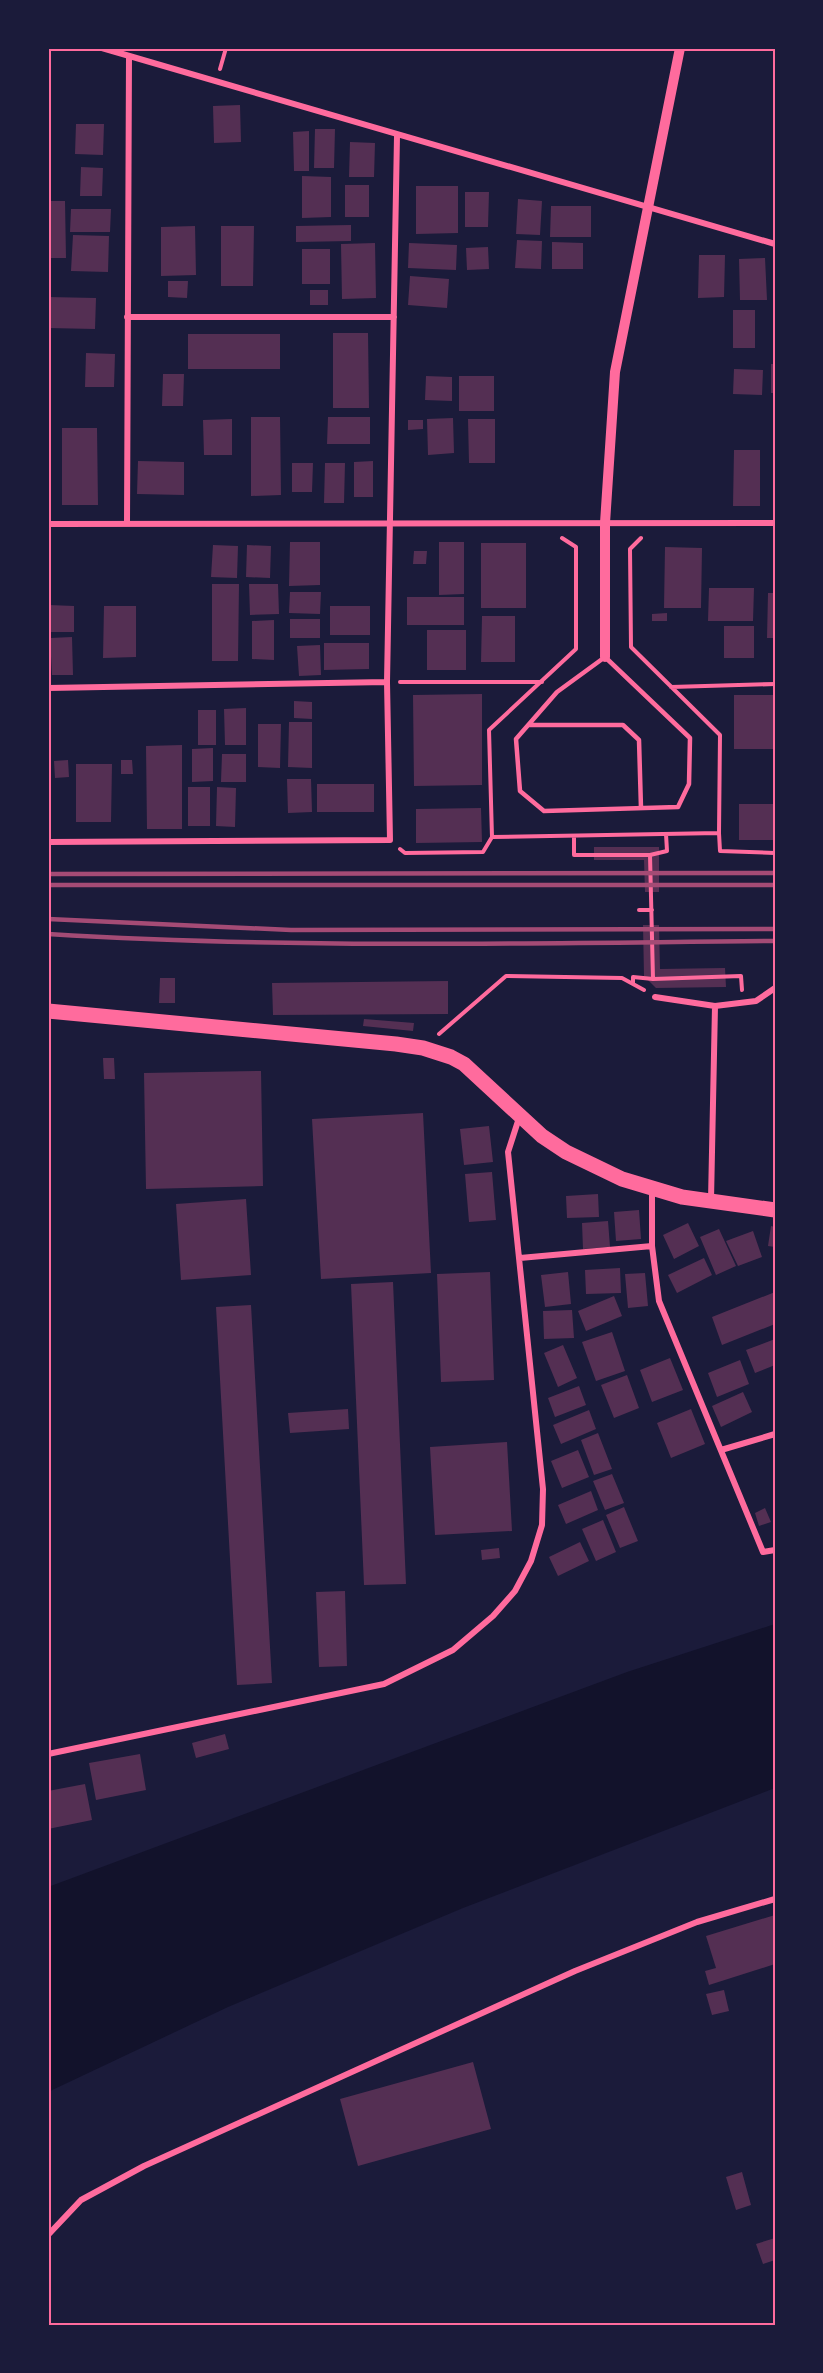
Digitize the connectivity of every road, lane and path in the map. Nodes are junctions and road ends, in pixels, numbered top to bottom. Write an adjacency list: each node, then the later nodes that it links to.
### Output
1 (102, 48): 4 (street)
2 (226, 48): 5 (path)
3 (680, 48): 7 (street)
4 (129, 56): 5 (street); 9 (street)
5 (217, 81): 6 (street)
6 (397, 136): 7 (street); 10 (street)
7 (647, 209): 8 (street); 11 (street)
8 (775, 244)
9 (127, 317): 10 (street); 14 (street)
10 (394, 317): 15 (street)
11 (605, 523): 12 (street); 15 (street); 16 (street)
12 (775, 523)
13 (48, 524): 14 (street)
14 (127, 524): 15 (street)
15 (391, 524): 17 (street)
16 (605, 657): 21 (lane); 23 (lane)
17 (387, 682): 20 (street); 21 (path); 28 (street)
18 (775, 684): 19 (path)
19 (671, 687)
20 (48, 688)
21 (557, 692): 22 (lane)
22 (530, 724): 23 (lane); 23 (lane)
23 (641, 808)
24 (719, 833): 30 (path)
25 (666, 834): 31 (path)
26 (573, 836): 31 (path)
27 (492, 837): 28 (path)
28 (390, 840): 29 (street)
29 (48, 842)
30 (775, 853)
31 (650, 855): 33 (path)
32 (639, 910): 33 (path)
33 (652, 910): 34 (path)
34 (653, 979): 35 (path); 38 (path)
35 (634, 985): 37 (path); 41 (path)
36 (775, 988): 38 (street)
37 (655, 997): 39 (street)
38 (742, 1002): 39 (street)
39 (715, 1006): 44 (street)
40 (48, 1011): 41 (main road)
41 (423, 1048): 42 (main road)
42 (519, 1117): 43 (main road); 47 (street)
43 (652, 1190): 44 (main road); 46 (street)
44 (711, 1202): 45 (main road)
45 (775, 1210)
46 (652, 1246): 47 (street); 49 (street)
47 (520, 1258): 51 (street)
48 (775, 1434): 49 (street)
49 (721, 1450): 50 (street)
50 (775, 1550)
51 (48, 1754)
52 (775, 1899): 53 (street)
53 (48, 2235)

